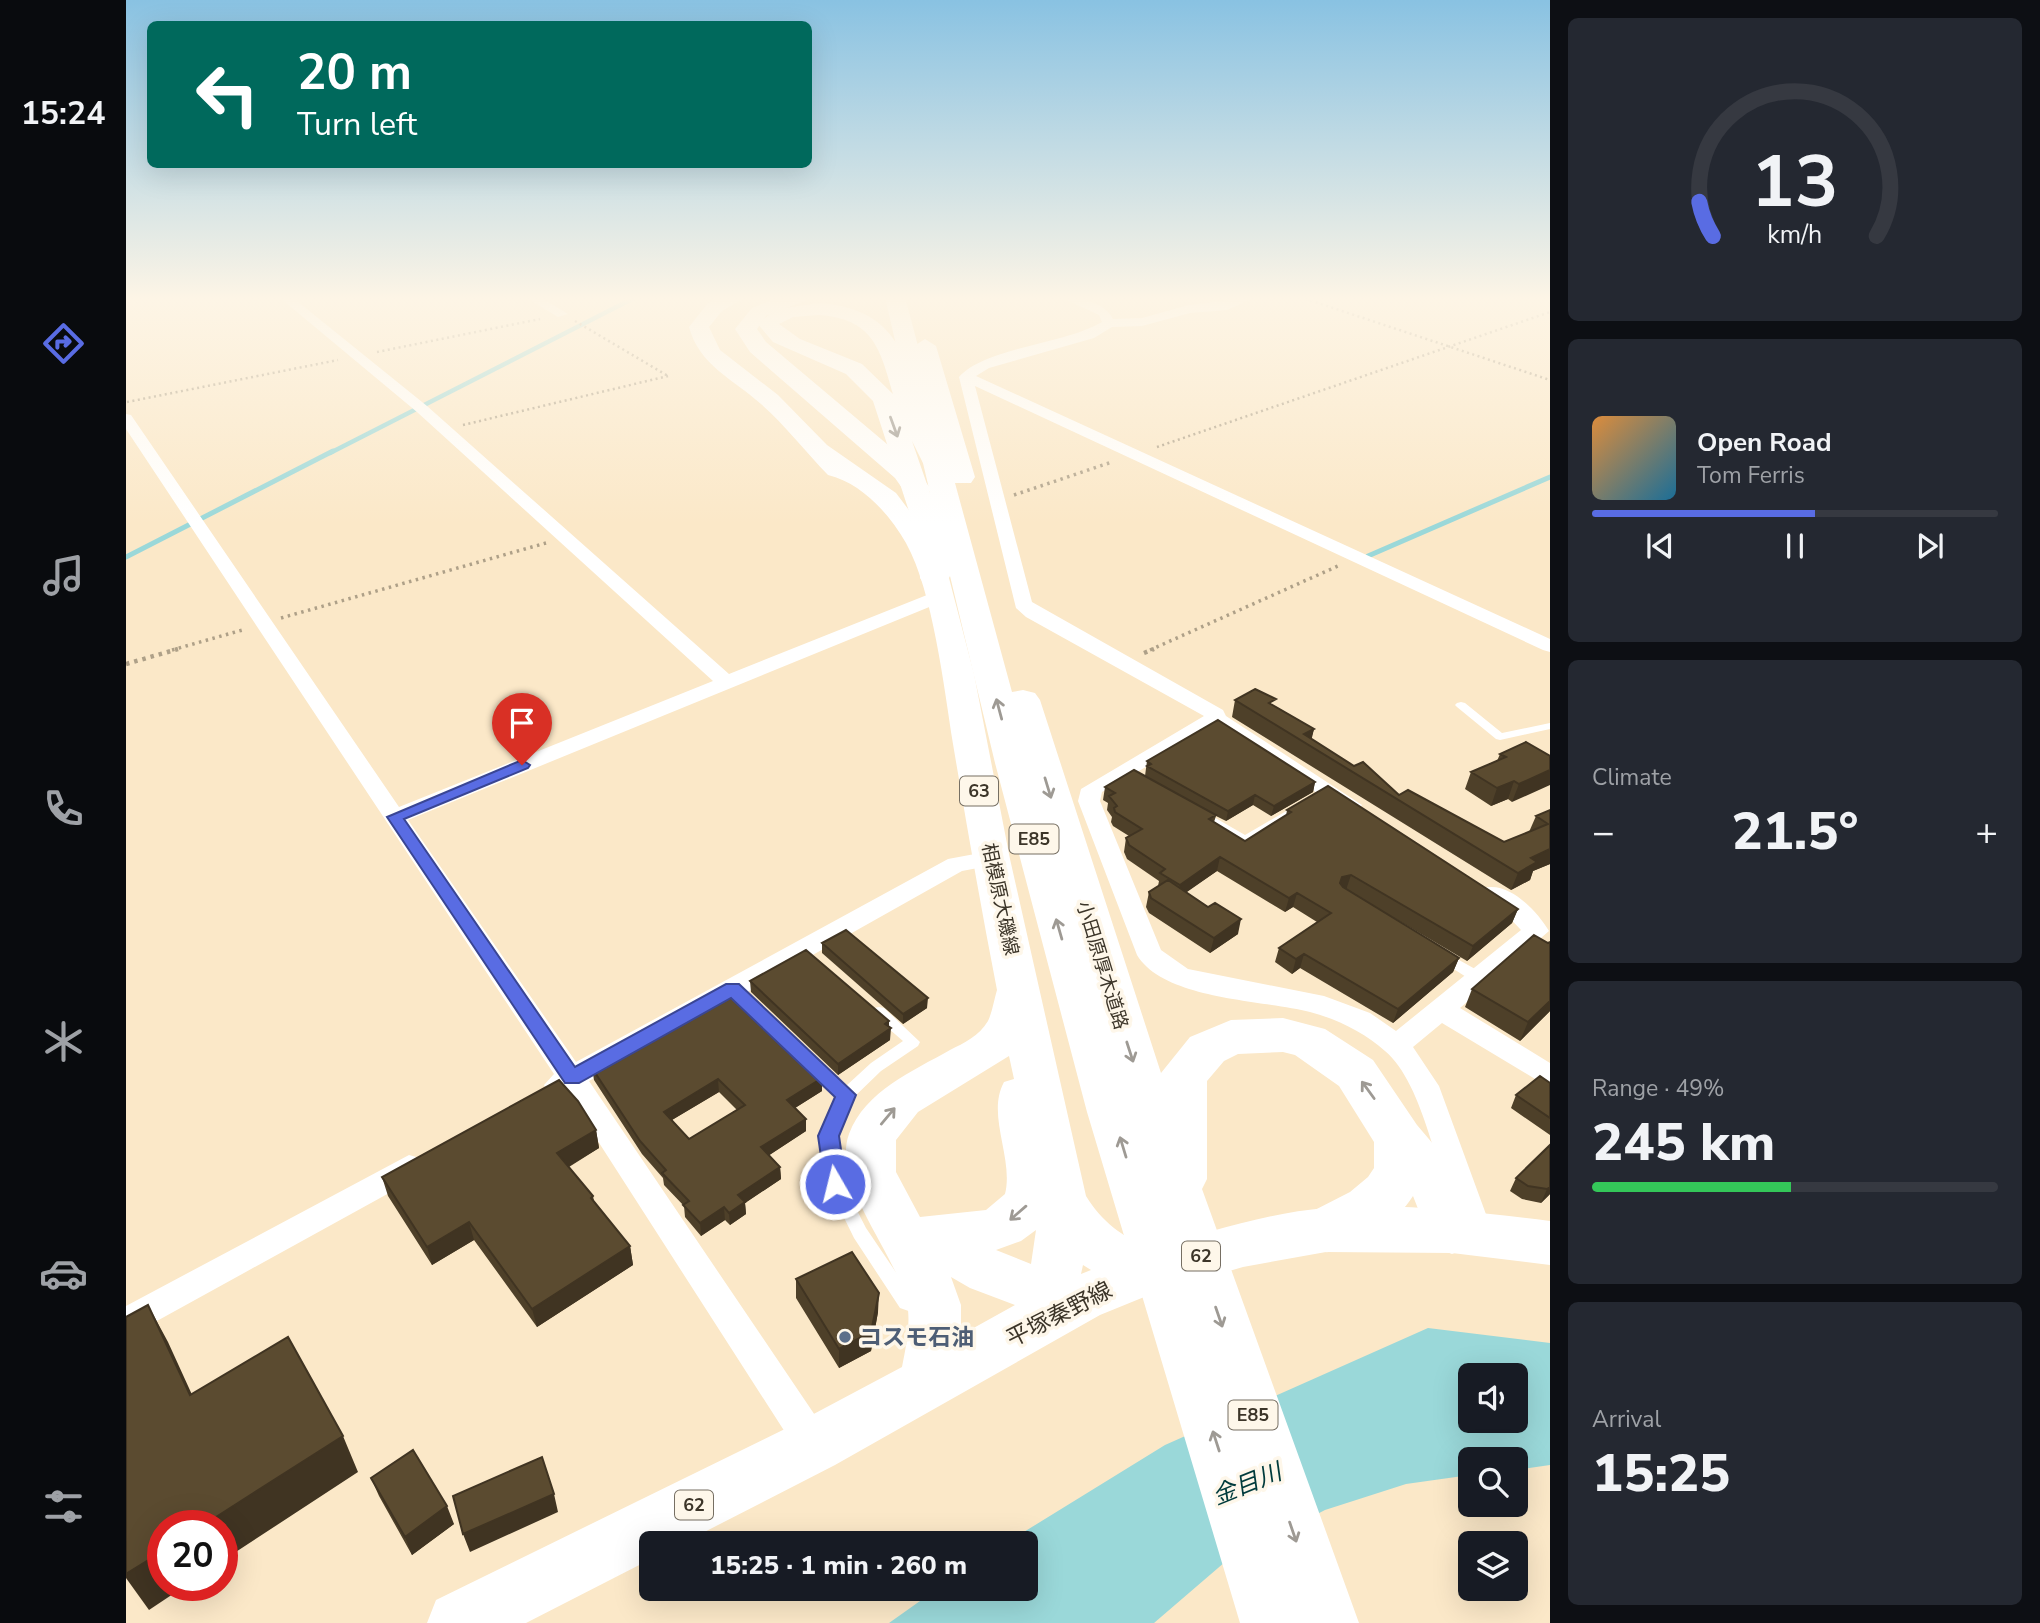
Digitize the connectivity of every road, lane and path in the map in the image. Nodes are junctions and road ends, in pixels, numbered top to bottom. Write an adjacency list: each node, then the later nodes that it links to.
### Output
1 (960, 372): 19 (highway); 21 (street)
2 (376, 373): 16 (street)
3 (662, 373): 16 (path)
4 (737, 373): 17 (main road, 相模原大磯線 / 63)
5 (770, 373): 20 (highway)
6 (786, 373): 19 (highway)
7 (858, 373): 19 (highway, one-way to 19)
8 (896, 373): 19 (highway, one-way to 8)
9 (913, 373): 19 (highway, 小田原厚木道路 / E85)
10 (928, 373): 19 (highway, 小田原厚木道路 / E85)
11 (962, 373): 18 (street)
12 (1373, 373): 18 (path)
13 (1528, 373): 14 (path)
14 (1550, 380)
15 (126, 418): 26 (street)
16 (445, 430): 22 (street)
17 (821, 451): 20 (main road, 相模原大磯線 / 63); 23 (main road, 相模原大磯線 / 63)
18 (1132, 455): 21 (path); 24 (street)
19 (937, 472): 25 (highway); 55 (highway, 小田原厚木道路 / E85)
20 (856, 474): 23 (main road, 63); 25 (main road, 相模原大磯線 / 63)
21 (996, 501): 28 (street)
22 (566, 538): 26 (path); 30 (street)
23 (902, 545): 25 (main road, 相模原大磯線 / 63)
24 (1357, 558): 27 (street); 28 (path)
25 (937, 587): 30 (street); 38 (main road, 相模原大磯線 / 63)
26 (262, 624): 29 (path); 36 (street)
27 (1550, 646)
28 (1124, 662): 32 (street)
29 (126, 664)
30 (726, 682): 36 (street)
31 (1461, 705): 33 (lane)
32 (1216, 718): 37 (street); 45 (street)
33 (1550, 726)
34 (1305, 805): 35 (lane)
35 (1200, 815)
36 (395, 817): 49 (street)
37 (1376, 820)
38 (991, 859): 42 (main road, 相模原大磯線 / 63); 49 (street)
39 (1470, 879): 41 (street)
40 (1434, 951): 41 (lane)
41 (1479, 978): 44 (street)
42 (1020, 986): 47 (main road, 相模原大磯線 / 63); 56 (main road, 63, one-way to 42)
43 (863, 999): 50 (lane)
44 (1442, 1010): 45 (street); 48 (street)
45 (1397, 1045): 58 (street)
46 (799, 1051): 50 (lane)
47 (1034, 1056): 54 (main road, 相模原大磯線 / 63); 56 (main road, one-way to 56)
48 (1550, 1077)
49 (572, 1078): 51 (street); 65 (street)
50 (846, 1095): 61 (lane)
51 (537, 1097)
52 (1399, 1139): 55 (highway, one-way to 55); 57 (highway); 58 (highway)
53 (430, 1156): 63 (street)
54 (1062, 1201): 60 (main road, 63); 62 (main road)
55 (1162, 1209): 67 (highway, 小田原厚木道路 / E85, one-way to 55); 68 (highway, 小田原厚木道路 / E85, one-way to 68)
56 (908, 1223): 61 (main road, 63); 62 (main road)
57 (1326, 1230): 58 (main road, 平塚秦野線 / 62); 60 (main road, 平塚秦野線 / 62)
58 (1465, 1233): 59 (main road, 平塚秦野線 / 62)
59 (1550, 1243)
60 (1147, 1272): 62 (main road, 平塚秦野線 / 62)
61 (934, 1305): 64 (main road, 63)
62 (1055, 1305): 64 (main road, 平塚秦野線 / 62)
63 (126, 1323)
64 (927, 1384): 65 (main road, 平塚秦野線 / 62)
65 (814, 1445): 66 (main road, 平塚秦野線 / 62)
66 (459, 1623)
67 (1274, 1623)
68 (1325, 1623)

